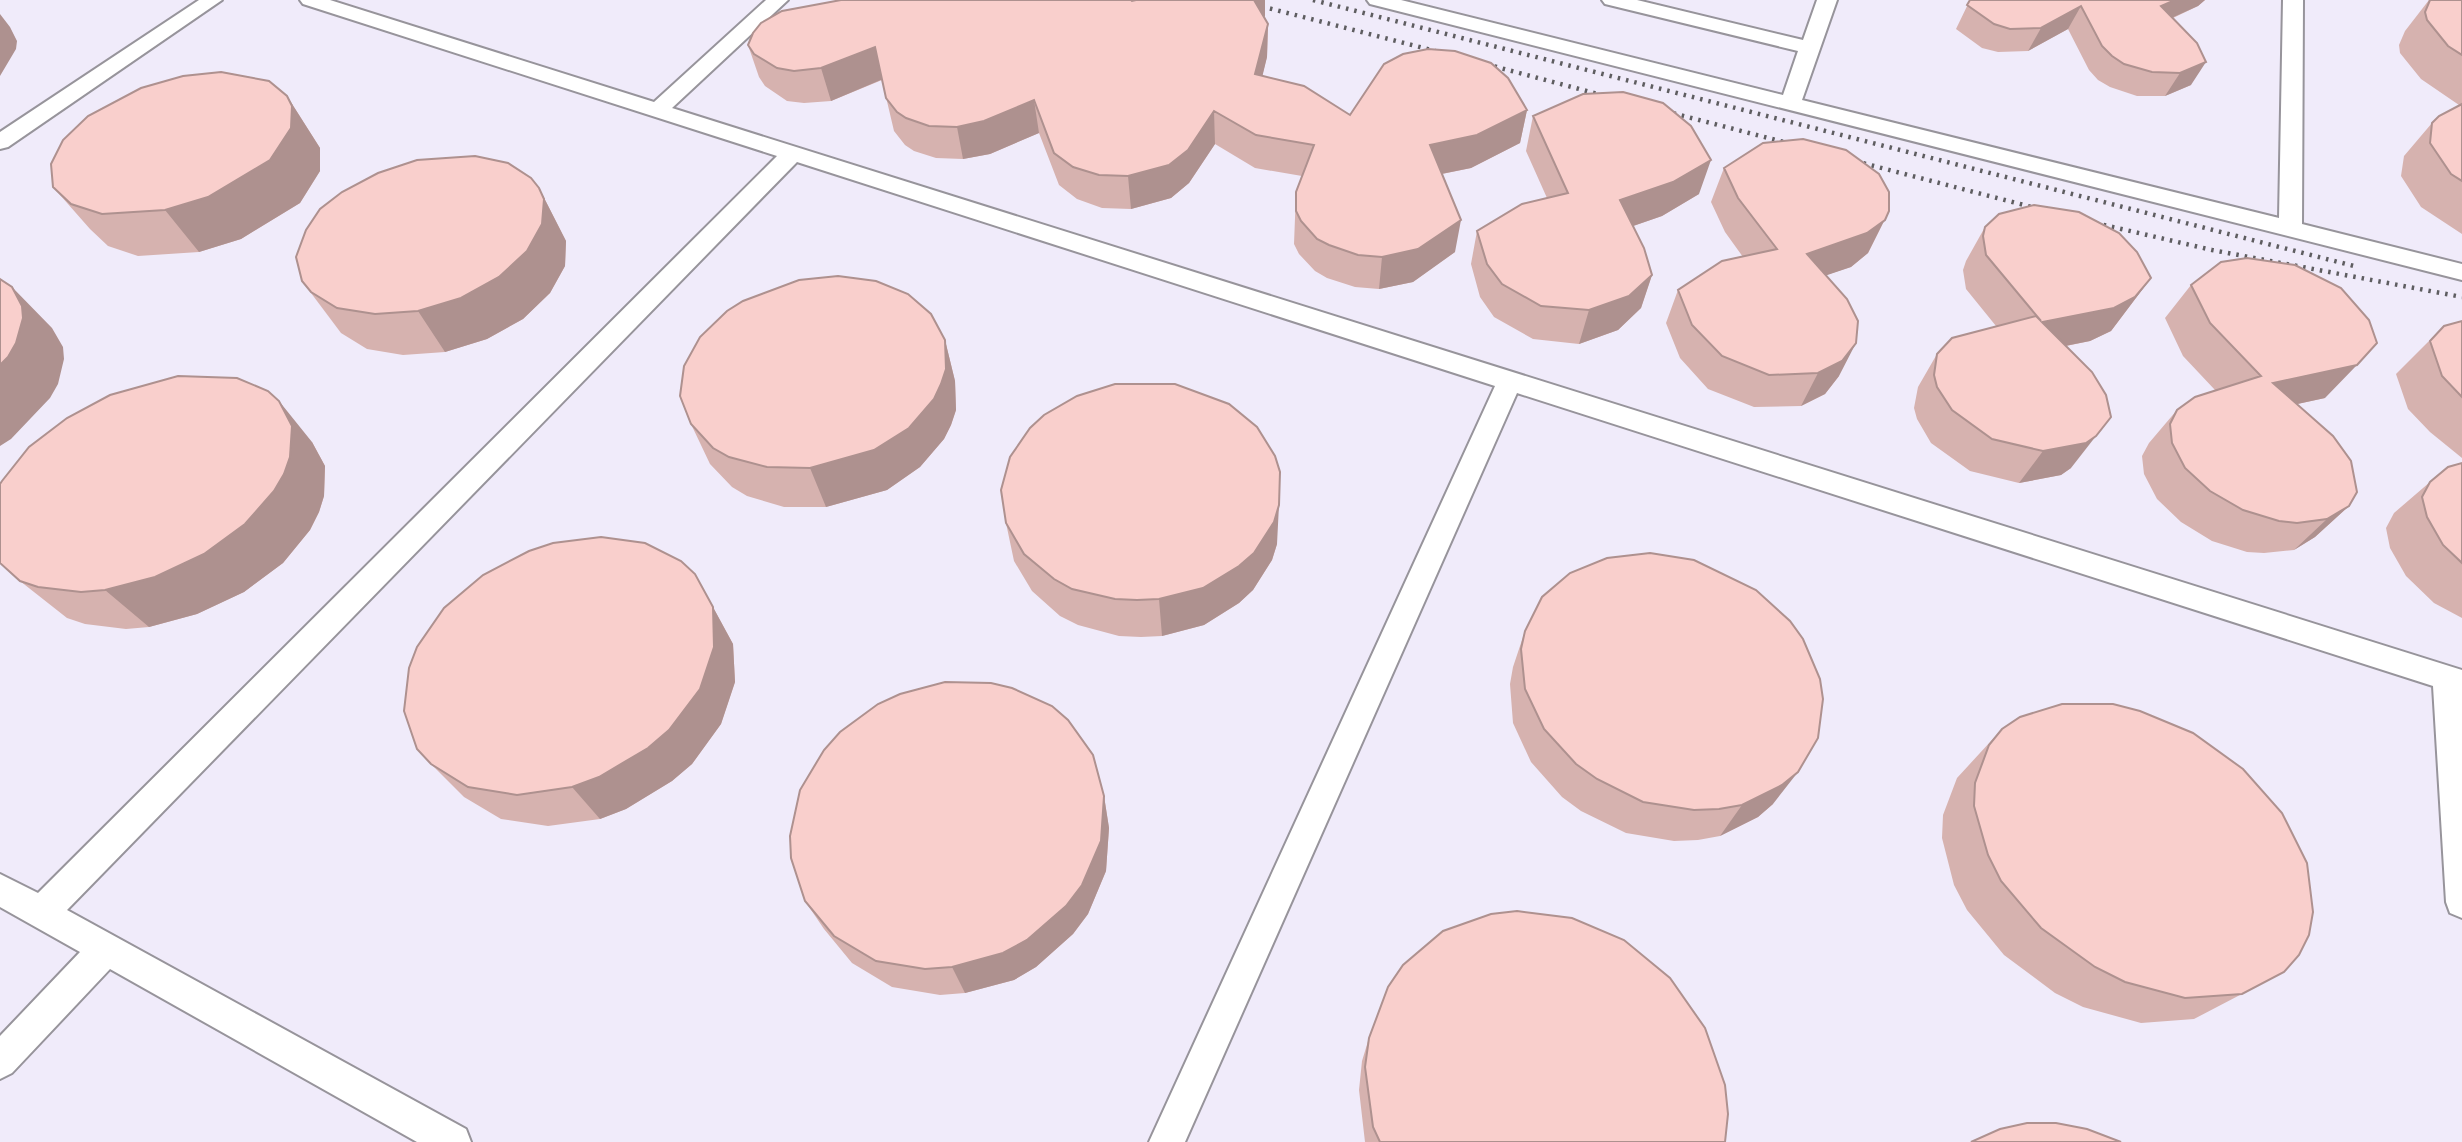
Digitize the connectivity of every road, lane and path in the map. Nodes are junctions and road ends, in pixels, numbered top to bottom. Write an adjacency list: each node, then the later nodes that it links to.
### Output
1 (212, 0): 11 (lane)
2 (310, 0): 10 (lane)
3 (778, 0): 10 (lane)
4 (1377, 0): 9 (lane)
5 (1612, 0): 8 (lane)
6 (1827, 0): 8 (lane)
7 (2293, 0): 13 (lane)
8 (1810, 48): 9 (lane)
9 (1790, 104): 13 (lane)
10 (657, 110): 12 (lane)
11 (0, 142)
12 (793, 153): 15 (lane); 19 (lane)
13 (2290, 229): 14 (lane)
14 (2462, 272)
15 (1510, 381): 16 (lane); 23 (lane)
16 (2454, 681): 18 (lane)
17 (0, 890): 19 (lane)
18 (2462, 902)
19 (41, 913): 20 (lane)
20 (106, 949): 21 (lane); 22 (lane)
21 (0, 1062)
22 (453, 1142)
23 (1167, 1142)

